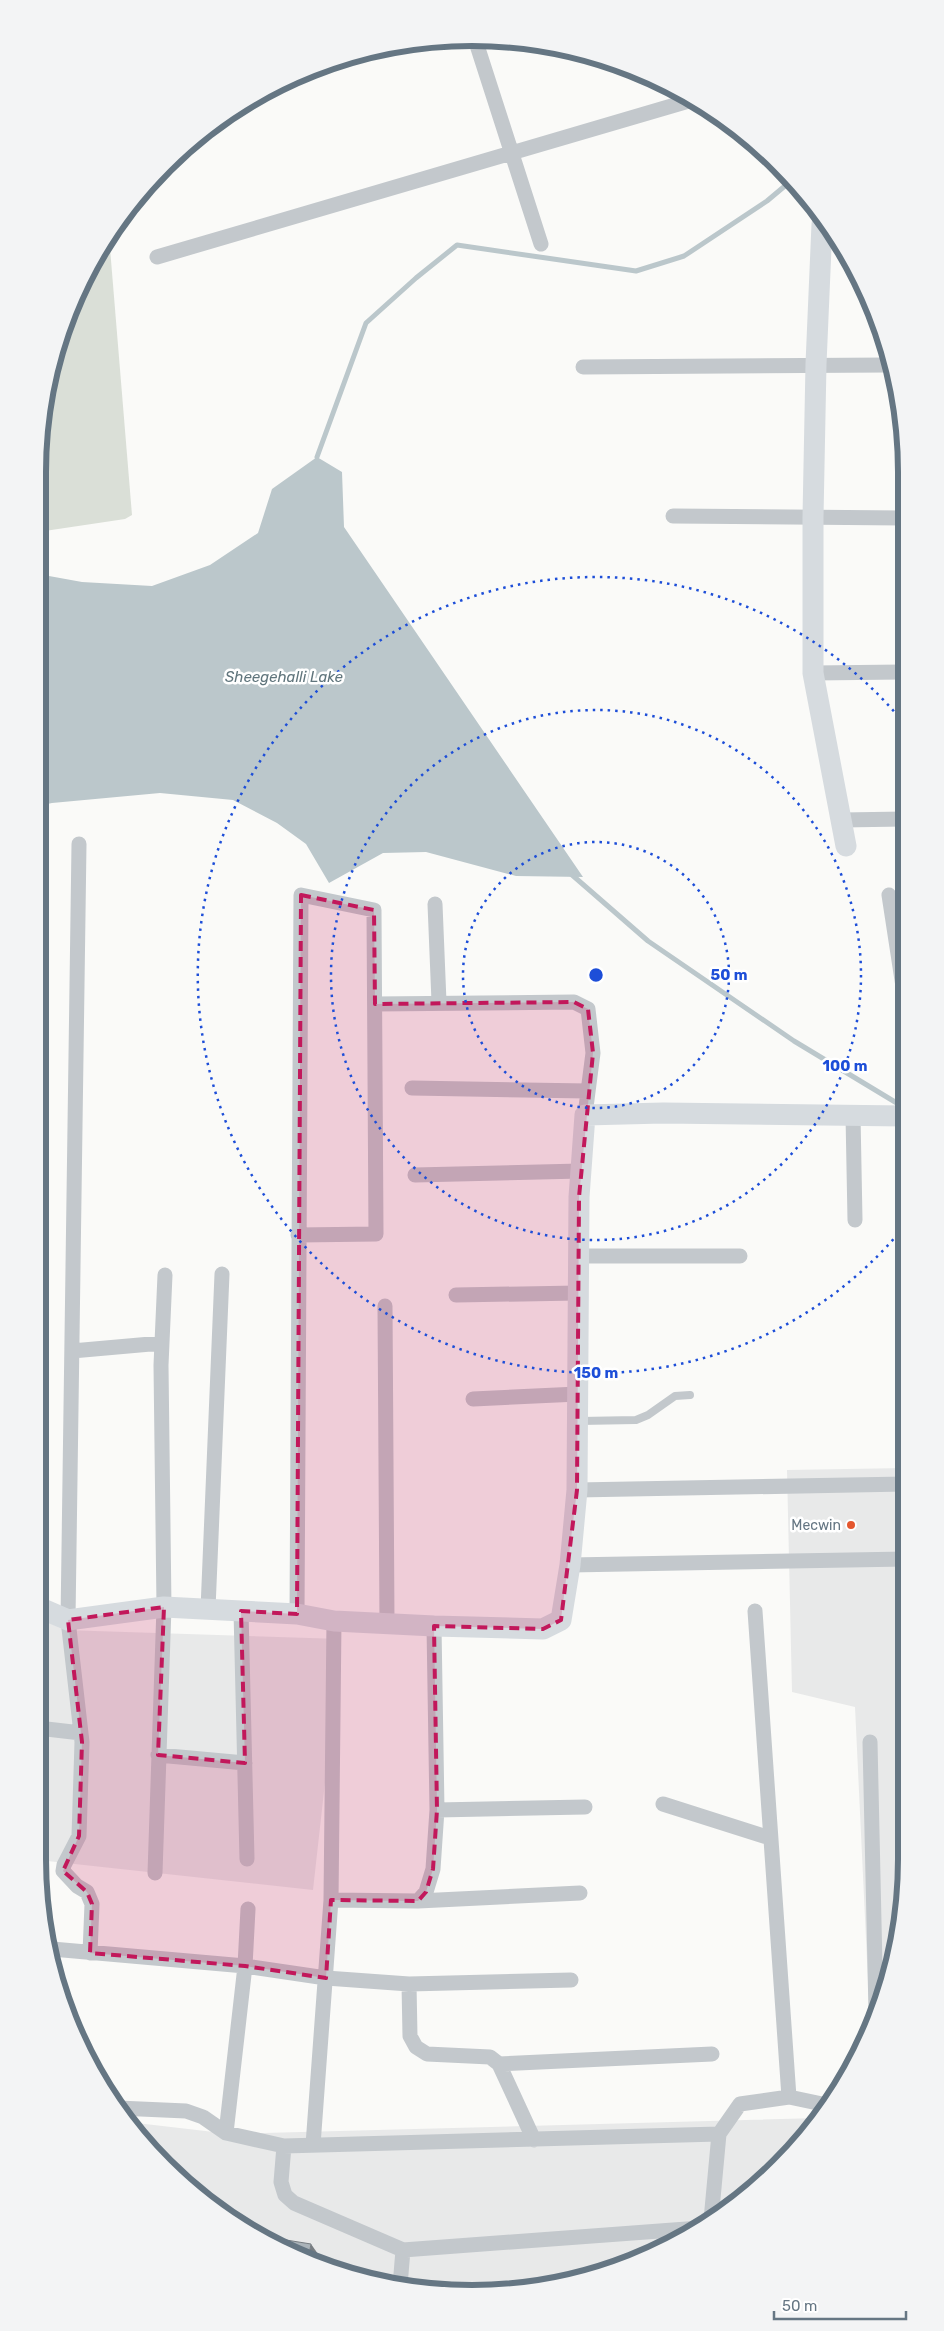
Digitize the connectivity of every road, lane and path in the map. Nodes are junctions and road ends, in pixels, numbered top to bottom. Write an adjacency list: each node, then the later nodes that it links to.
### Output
1 (477, 46): 3 (street)
2 (684, 102): 3 (street)
3 (512, 153): 5 (street); 6 (street)
4 (822, 229): 7 (street)
5 (540, 244)
6 (157, 257)
7 (816, 364): 8 (street); 9 (street); 11 (street)
8 (884, 364)
9 (583, 367)
10 (674, 516): 11 (street)
11 (813, 517): 12 (street); 14 (street)
12 (898, 518)
13 (898, 672): 14 (street)
14 (813, 674): 16 (street)
15 (898, 819): 16 (street)
16 (842, 820): 18 (street)
17 (79, 844): 41 (street)
18 (846, 846)
19 (889, 895): 21 (street)
20 (436, 904): 22 (street)
21 (898, 954)
22 (439, 1002): 23 (street); 25 (street)
23 (375, 1004): 32 (street); 32 (street)
24 (412, 1088): 25 (street)
25 (588, 1091): 27 (street)
26 (853, 1115): 27 (street); 28 (street); 31 (street)
27 (585, 1116): 29 (street)
28 (898, 1116)
29 (582, 1171): 30 (street); 33 (street)
30 (415, 1175)
31 (855, 1220)
32 (298, 1235): 55 (street)
33 (578, 1256): 34 (street); 37 (street)
34 (740, 1256)
35 (222, 1274): 51 (street)
36 (165, 1275): 40 (street)
37 (578, 1294): 38 (street); 42 (street)
38 (456, 1295)
39 (386, 1306): 58 (street)
40 (162, 1343): 41 (street); 50 (street)
41 (72, 1351): 56 (street)
42 (578, 1394): 44 (street); 45 (street)
43 (690, 1395): 45 (lane)
44 (473, 1400)
45 (578, 1421): 47 (street)
46 (898, 1484): 47 (street)
47 (577, 1490): 49 (street)
48 (898, 1559): 49 (street)
49 (570, 1565): 59 (street)
50 (164, 1607): 51 (street); 56 (street); 63 (street)
51 (208, 1609): 53 (street)
52 (46, 1610): 56 (street)
53 (241, 1611): 55 (street); 64 (street)
54 (755, 1611): 68 (street)
55 (297, 1614): 57 (street)
56 (68, 1620): 61 (street)
57 (334, 1621): 58 (street); 72 (street)
58 (387, 1622): 59 (street)
59 (434, 1626): 67 (street)
60 (46, 1729): 61 (street)
61 (81, 1733): 76 (street)
62 (870, 1742): 81 (street)
63 (158, 1755): 64 (street); 70 (street)
64 (244, 1763): 69 (street)
65 (663, 1804): 68 (street)
66 (585, 1807): 67 (street)
67 (437, 1810): 73 (street)
68 (770, 1838): 84 (street)
69 (247, 1859)
70 (155, 1872)
71 (580, 1893): 73 (street)
72 (331, 1900): 73 (street); 78 (street)
73 (418, 1901)
74 (248, 1909): 77 (street)
75 (56, 1949): 76 (street)
76 (90, 1953): 77 (street)
77 (245, 1966): 78 (street); 87 (street)
78 (326, 1978): 80 (street); 90 (street)
79 (571, 1980): 80 (street)
80 (409, 1984): 83 (street)
81 (876, 1994)
82 (712, 2054): 83 (street)
83 (500, 2064): 89 (street)
84 (789, 2097): 85 (street); 88 (street)
85 (821, 2103)
86 (127, 2108): 87 (street)
87 (226, 2134): 91 (street)
88 (719, 2134): 89 (street); 92 (street)
89 (534, 2140): 90 (street)
90 (313, 2145): 91 (street)
91 (284, 2146): 94 (street)
92 (712, 2211)
93 (683, 2229): 94 (street)
94 (402, 2250): 95 (street)
95 (400, 2279)

